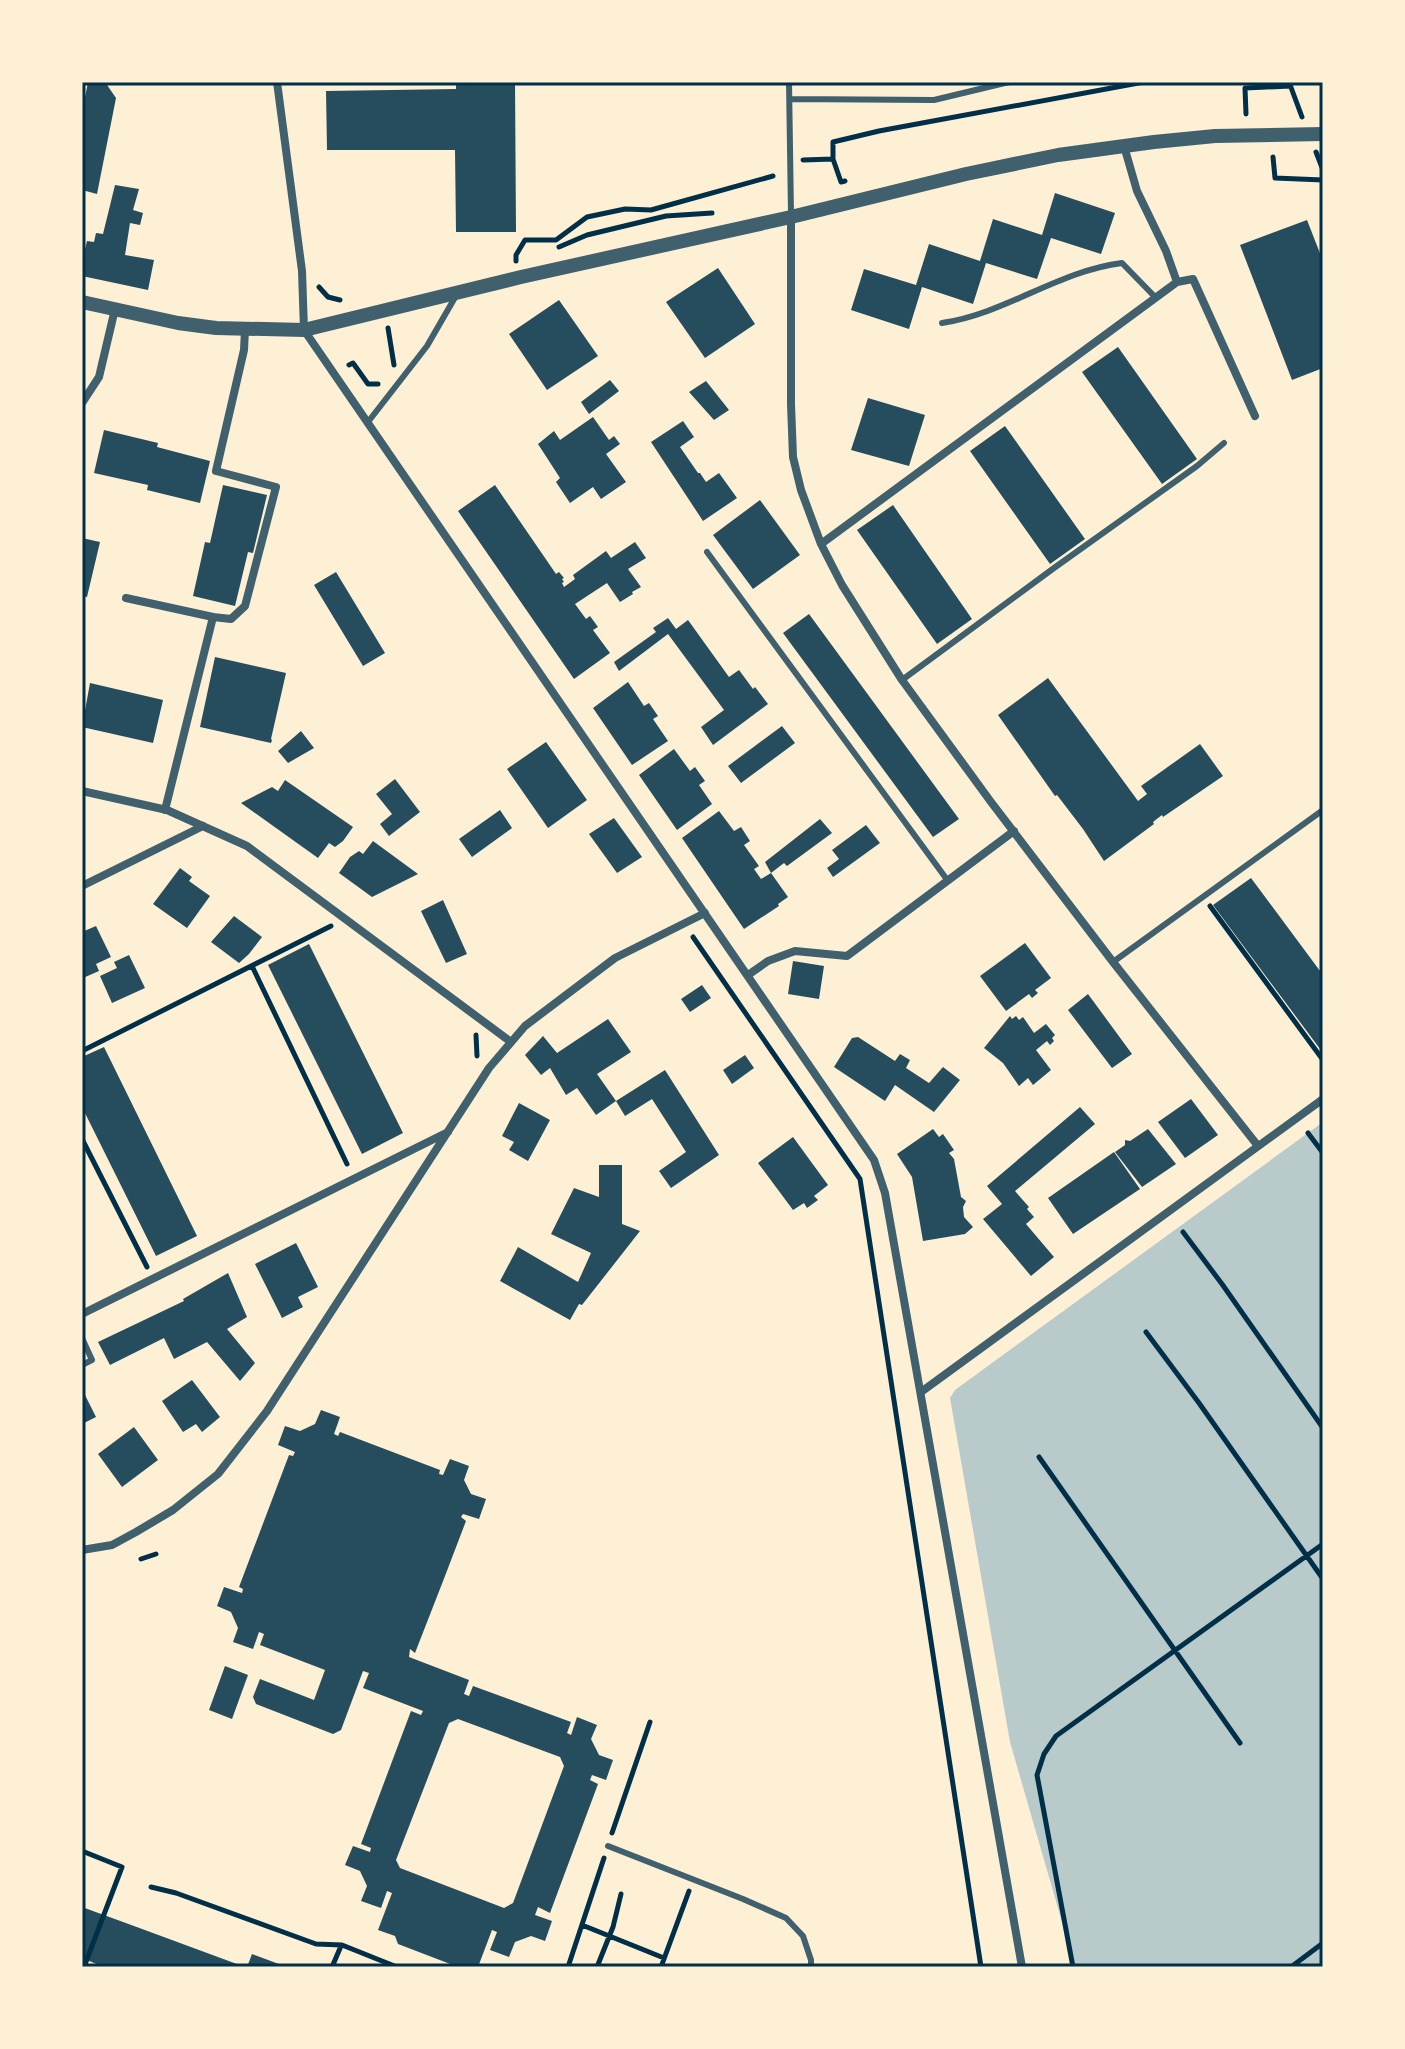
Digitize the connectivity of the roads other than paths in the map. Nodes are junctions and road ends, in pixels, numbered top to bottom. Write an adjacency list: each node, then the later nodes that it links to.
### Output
1 (277, 82): 15 (street)
2 (789, 82): 4 (lane)
3 (1009, 82): 4 (lane)
4 (790, 99): 7 (lane)
5 (1323, 134): 6 (street)
6 (1124, 146): 7 (street); 8 (street)
7 (791, 217): 9 (street); 20 (street)
8 (1177, 282): 10 (street); 17 (street)
9 (458, 292): 15 (street); 18 (lane)
10 (1156, 298): 13 (lane); 20 (street)
11 (82, 302): 12 (street)
12 (115, 309): 14 (street); 16 (street)
13 (942, 323)
14 (245, 330): 15 (street); 23 (street)
15 (304, 330): 18 (street)
16 (82, 403)
17 (1255, 416)
18 (368, 422): 32 (street)
19 (1224, 443): 24 (lane)
20 (821, 544): 24 (street)
21 (707, 552): 30 (lane)
22 (126, 598): 23 (street)
23 (213, 617): 26 (street)
24 (902, 680): 29 (street)
25 (82, 791): 26 (street)
26 (165, 810): 28 (street)
27 (1323, 810): 33 (lane)
28 (203, 826): 31 (street); 35 (street)
29 (1014, 831): 30 (street); 33 (street)
30 (948, 881): 34 (street)
31 (82, 886)
32 (705, 913): 34 (street); 35 (street)
33 (1113, 962): 38 (street)
34 (748, 975): 42 (street)
35 (511, 1042): 37 (street)
36 (1323, 1099): 38 (street)
37 (448, 1131): 39 (street); 43 (street)
38 (1258, 1146): 42 (street)
39 (82, 1314)
40 (82, 1338): 41 (lane)
41 (82, 1365)
42 (921, 1392): 46 (street)
43 (82, 1550)
44 (608, 1846): 45 (lane)
45 (811, 1967)
46 (1022, 1967)

